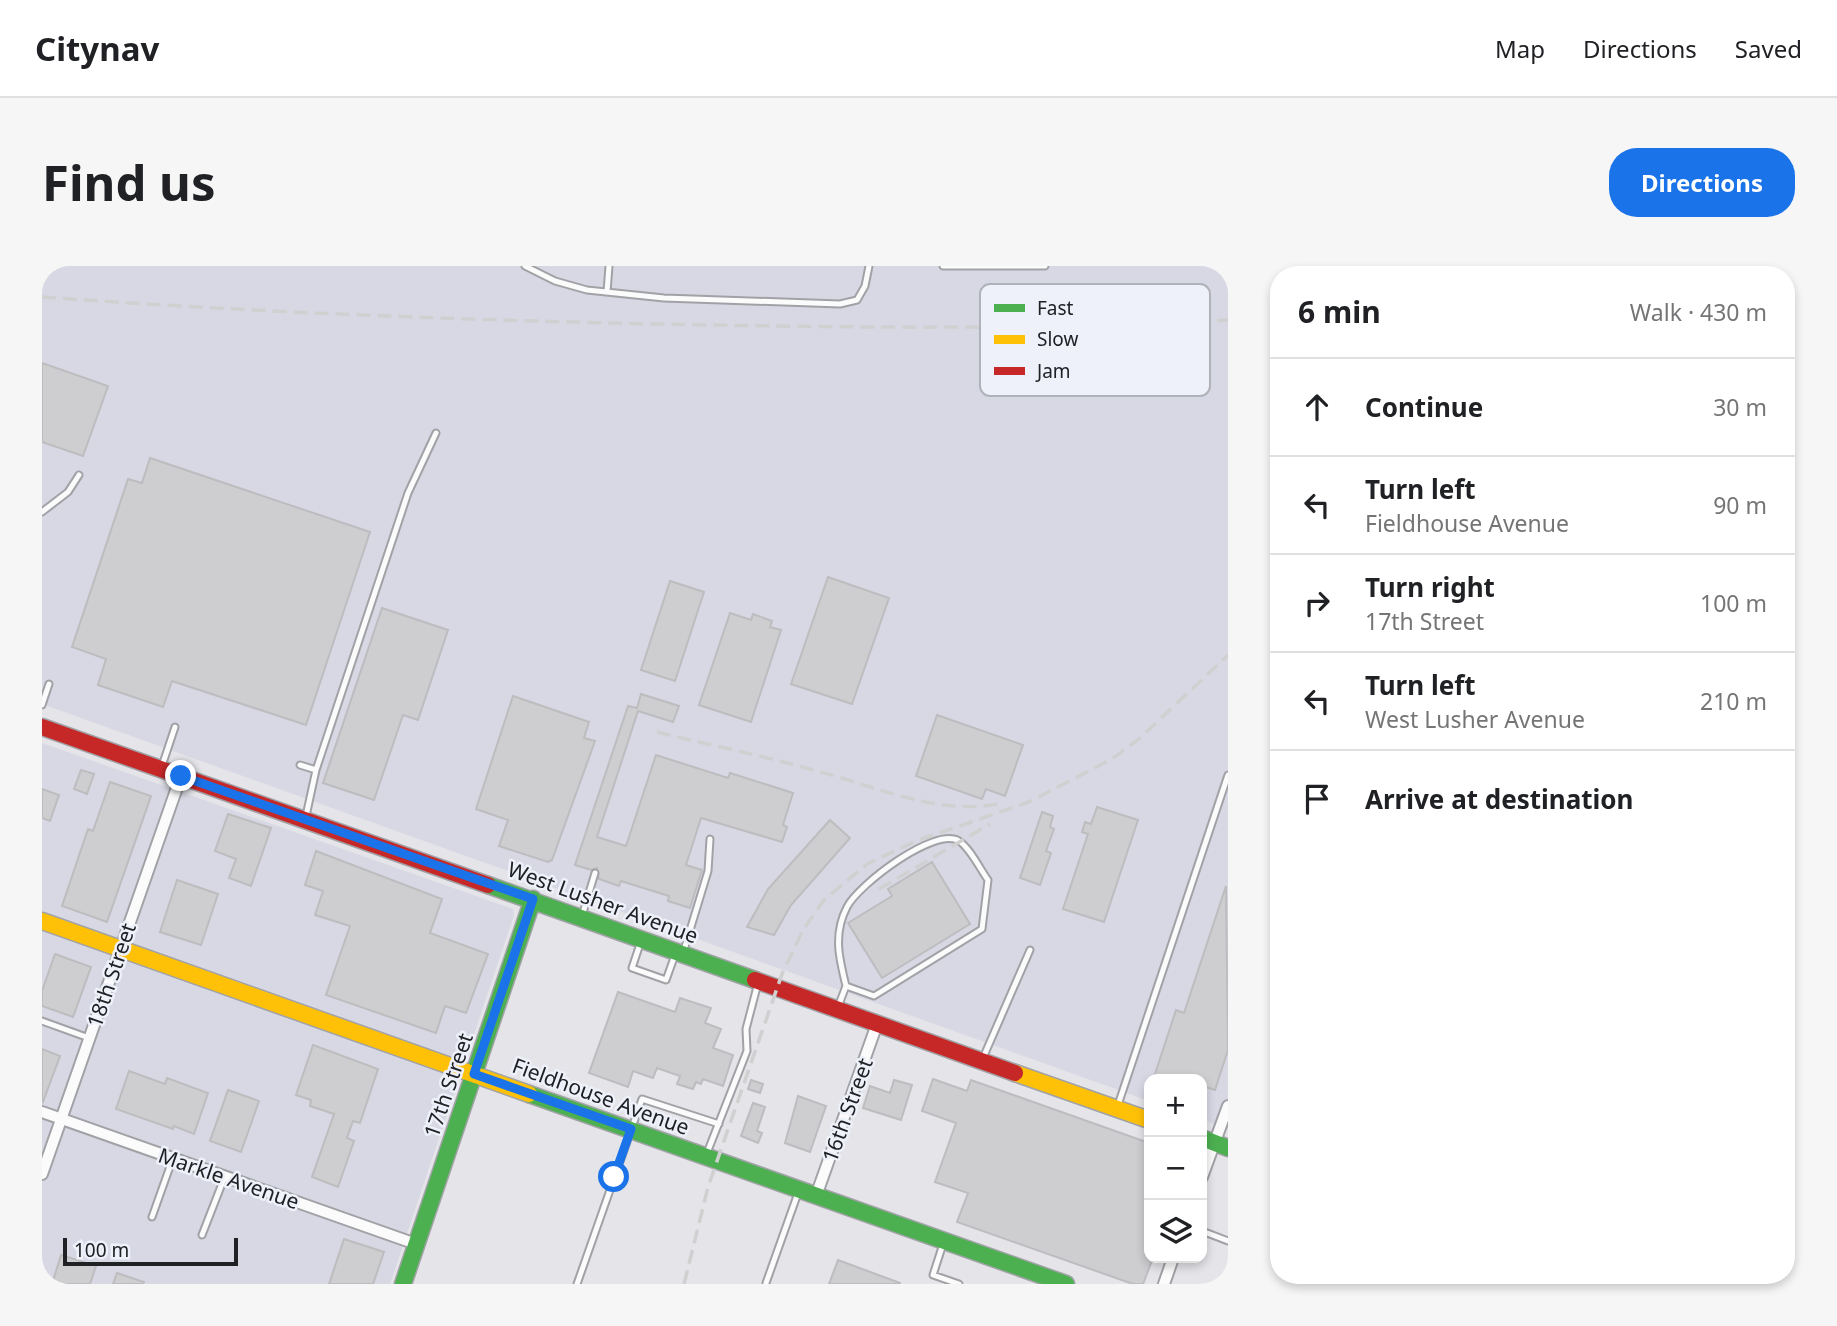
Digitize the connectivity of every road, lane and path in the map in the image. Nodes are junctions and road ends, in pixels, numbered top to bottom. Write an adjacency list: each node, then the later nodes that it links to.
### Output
1 (525, 266): 6 (lane)
2 (609, 266): 6 (lane)
3 (869, 266): 6 (lane)
4 (943, 266): 5 (lane)
5 (1045, 266)
6 (607, 292)
7 (436, 433): 16 (lane)
8 (79, 475): 9 (lane)
9 (42, 512)
10 (49, 684): 11 (lane)
11 (42, 705)
12 (42, 726): 15 (street, West Lusher Avenue)
13 (175, 726): 15 (lane)
14 (300, 765): 16 (lane)
15 (161, 769): 18 (street, West Lusher Avenue)
16 (316, 770): 19 (lane)
17 (1228, 775): 38 (lane)
18 (181, 776): 19 (street, West Lusher Avenue); 26 (street, 18th Street)
19 (305, 819): 22 (street, West Lusher Avenue)
20 (710, 839): 28 (lane)
21 (595, 873): 23 (lane)
22 (533, 899): 23 (street, West Lusher Avenue); 36 (street, 17th Street)
23 (582, 916): 25 (street, West Lusher Avenue)
24 (42, 921): 26 (street, Fieldhouse Avenue)
25 (642, 938): 28 (street, West Lusher Avenue); 28 (lane)
26 (119, 948): 34 (street, 18th Street); 36 (street, Fieldhouse Avenue)
27 (1030, 950): 35 (lane)
28 (680, 952): 29 (street, West Lusher Avenue)
29 (759, 981): 31 (street, West Lusher Avenue); 42 (lane)
30 (846, 986): 30 (lane); 31 (lane)
31 (837, 1010): 33 (street, West Lusher Avenue)
32 (42, 1021): 34 (lane)
33 (877, 1024): 35 (street, West Lusher Avenue); 51 (street, 16th Street)
34 (89, 1038): 41 (street, 18th Street)
35 (982, 1061): 38 (street, West Lusher Avenue)
36 (474, 1074): 43 (street, Fieldhouse Avenue); 57 (street, 17th Street)
37 (1228, 1106): 44 (street)
38 (1117, 1108): 40 (street, West Lusher Avenue)
39 (42, 1112): 41 (street, Markle Avenue)
40 (1144, 1118)
41 (61, 1119): 46 (street, Markle Avenue); 48 (street, 18th Street)
42 (719, 1124): 43 (lane); 45 (lane)
43 (631, 1129): 45 (street, Fieldhouse Avenue); 61 (lane)
44 (1215, 1143): 47 (street)
45 (706, 1156): 50 (street, Fieldhouse Avenue)
46 (173, 1158): 49 (street, Markle Avenue); 52 (lane)
47 (1207, 1164)
48 (42, 1174)
49 (225, 1177): 54 (lane); 57 (street, Markle Avenue)
50 (799, 1190): 51 (street, Fieldhouse Avenue); 59 (lane)
51 (816, 1196): 55 (street, Fieldhouse Avenue)
52 (152, 1217)
53 (1207, 1233): 56 (lane)
54 (202, 1235)
55 (944, 1241): 62 (lane); 63 (street, Fieldhouse Avenue)
56 (1228, 1241)
57 (416, 1244): 60 (street, 17th Street)
58 (1171, 1263): 64 (street)
59 (766, 1283)
60 (403, 1284)
61 (577, 1284)
62 (959, 1284)
63 (1065, 1284)
64 (1164, 1284)

